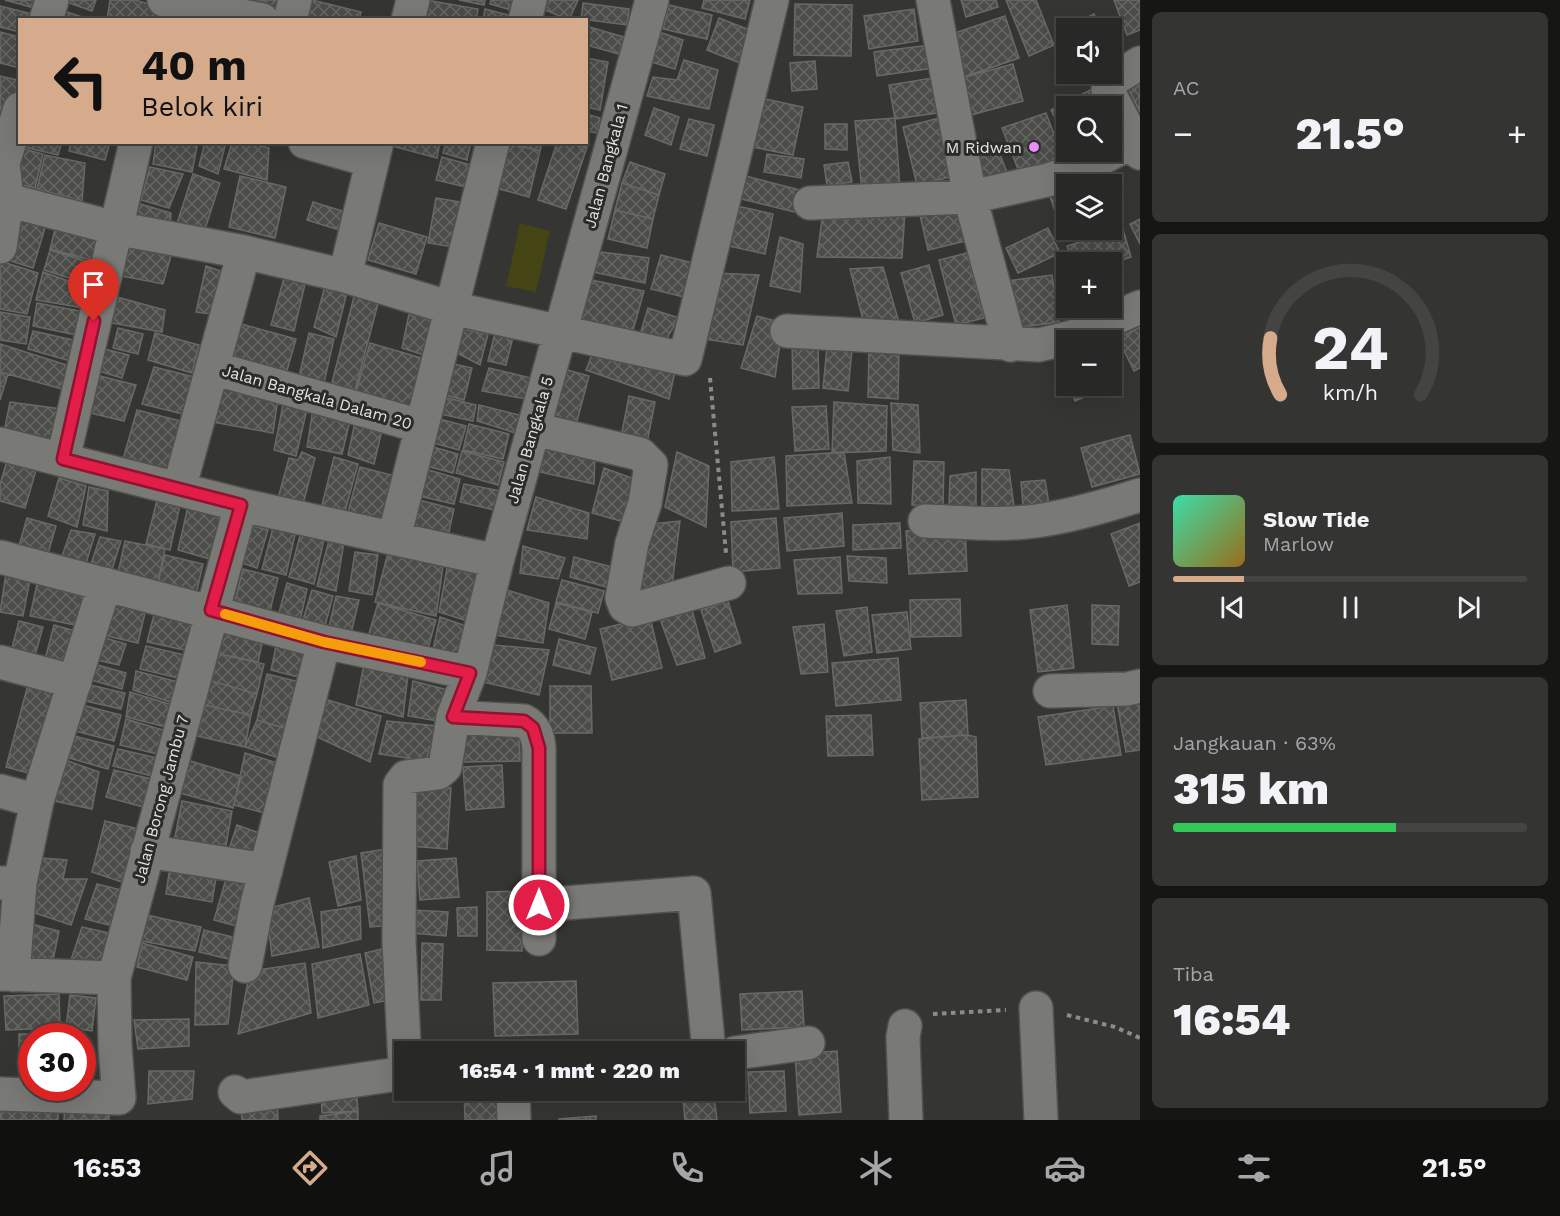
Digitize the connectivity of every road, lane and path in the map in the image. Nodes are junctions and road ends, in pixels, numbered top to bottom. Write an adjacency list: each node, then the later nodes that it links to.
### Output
1 (52, 0): 9 (street)
2 (296, 0): 11 (street)
3 (413, 0): 12 (street)
4 (530, 0): 13 (street)
5 (772, 0): 34 (street)
6 (933, 0): 22 (street)
7 (646, 1): 31 (street, Jalan Bangkala 1)
8 (166, 5): 10 (street)
9 (47, 18)
10 (249, 18)
11 (291, 18)
12 (408, 18)
13 (526, 18)
14 (1140, 63): 19 (street)
15 (18, 115): 21 (street)
16 (136, 144): 25 (street)
17 (319, 144): 20 (street)
18 (492, 144): 30 (street)
19 (1137, 147): 22 (street)
20 (375, 152): 28 (street)
21 (2, 164): 23 (street)
22 (969, 197): 24 (street); 33 (street)
23 (7, 200): 25 (street); 26 (street)
24 (810, 203)
25 (115, 228): 27 (street); 39 (street)
26 (0, 247)
27 (243, 252): 28 (street); 35 (street)
28 (345, 276): 30 (street)
29 (1140, 307): 33 (street)
30 (451, 309): 31 (street); 36 (street)
31 (561, 331): 34 (street); 37 (street, Jalan Bangkala 5)
32 (787, 331): 33 (street)
33 (1010, 345)
34 (685, 359): 48 (path)
35 (213, 368): 36 (street, Jalan Bangkala Dalam 20); 40 (street)
36 (420, 426): 44 (street)
37 (534, 429): 46 (street, Jalan Bangkala 5); 48 (street)
38 (0, 444): 39 (street)
39 (63, 459): 40 (street)
40 (179, 489): 42 (street)
41 (1140, 495): 43 (street)
42 (241, 505): 44 (street); 49 (street, Jalan Borong Jambu 7)
43 (925, 521)
44 (394, 538): 46 (street)
45 (0, 557): 47 (street)
46 (496, 561): 52 (street, Jalan Bangkala 5)
47 (105, 584): 49 (street); 53 (street)
48 (729, 584)
49 (211, 610): 50 (street); 59 (street, Jalan Borong Jambu 7)
50 (324, 642): 52 (street); 60 (street)
51 (0, 662): 53 (street)
52 (470, 673): 56 (street, Jalan Bangkala 5)
53 (75, 682): 58 (street)
54 (1140, 686): 55 (street)
55 (1050, 692)
56 (453, 717): 62 (street); 69 (street, Jalan Bangkala 5)
57 (0, 791): 58 (street)
58 (37, 801): 61 (street)
59 (147, 851): 60 (street); 66 (street, Jalan Borong Jambu 7)
60 (266, 870): 64 (street)
61 (10, 883): 65 (street)
62 (539, 905): 63 (street); 70 (street)
63 (539, 939)
64 (245, 966)
65 (6, 975): 66 (street)
66 (114, 978): 75 (street, Jalan Borong Jambu 7)
67 (1036, 1008): 79 (street)
68 (905, 1026): 78 (street)
69 (404, 1041)
70 (708, 1041)
71 (808, 1043): 72 (street)
72 (745, 1052)
73 (394, 1075): 74 (street)
74 (234, 1092)
75 (0, 1094)
76 (513, 1101): 77 (street)
77 (514, 1120)
78 (906, 1120)
79 (1041, 1120)

